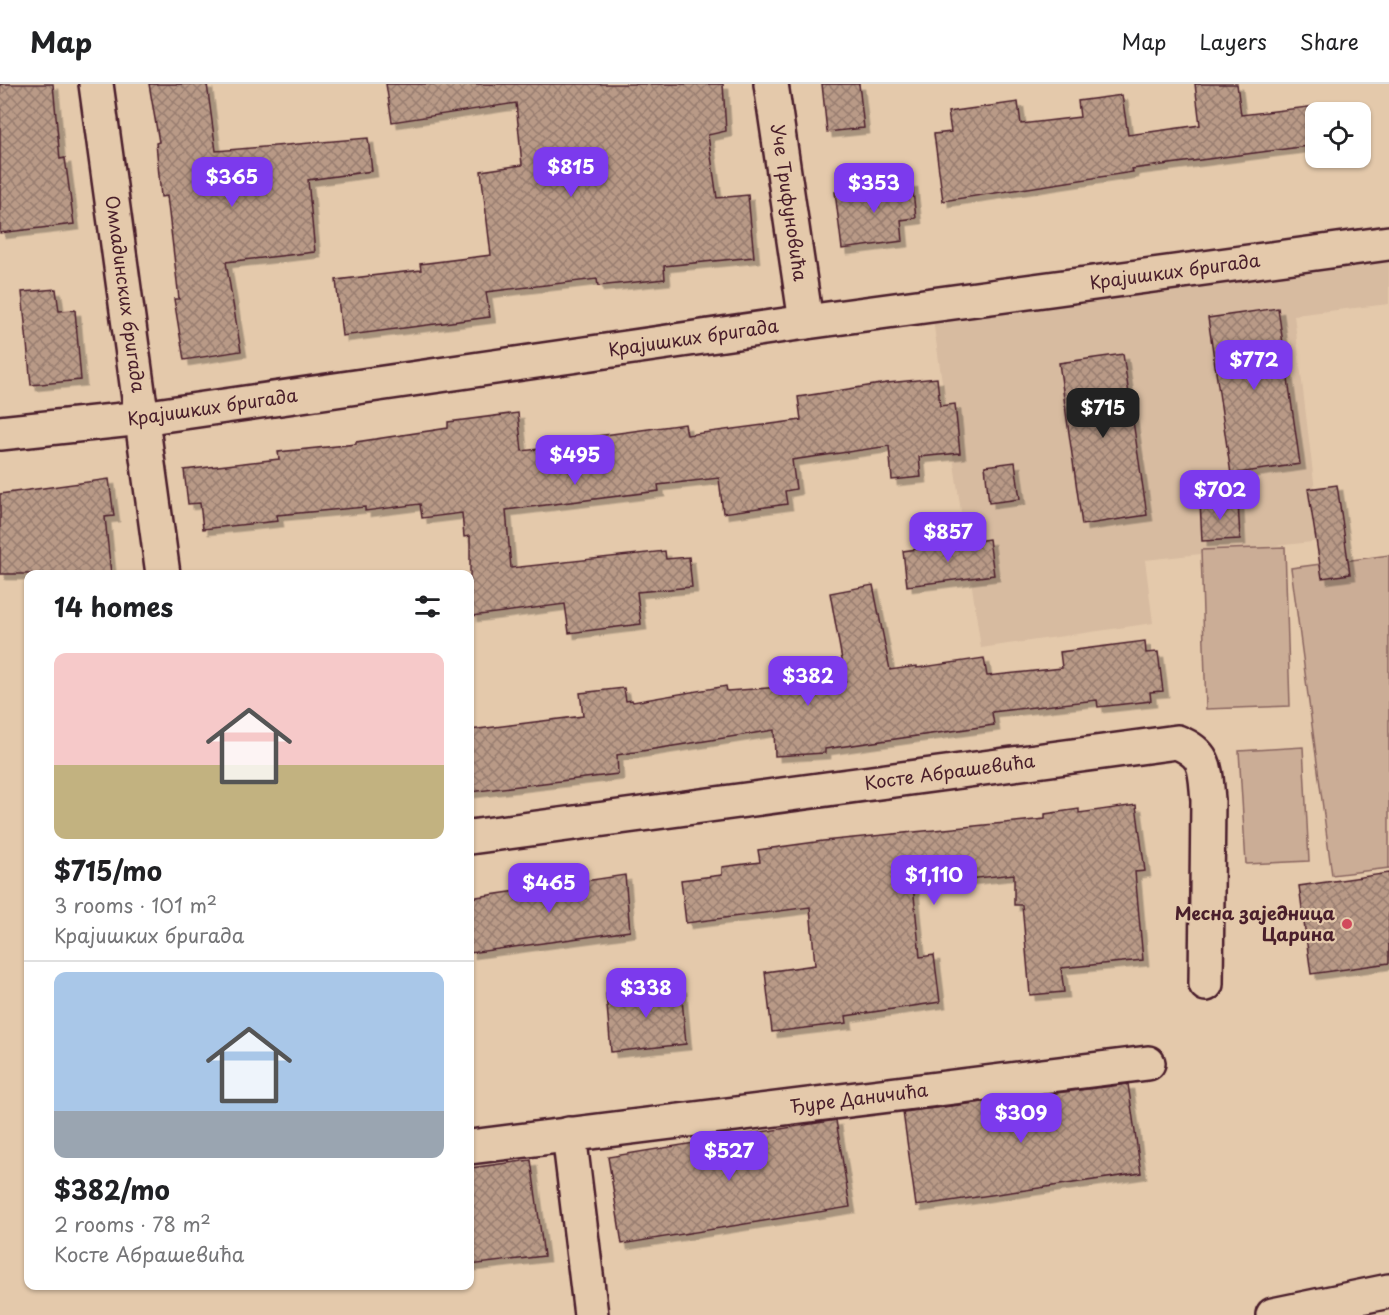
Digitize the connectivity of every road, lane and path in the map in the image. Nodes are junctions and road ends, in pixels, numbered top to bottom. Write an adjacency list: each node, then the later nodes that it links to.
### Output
1 (96, 84): 5 (street, Омладинских бригада)
2 (771, 84): 4 (street, Уче Трифуновића)
3 (1389, 243): 4 (street, Крајишких бригада)
4 (806, 322): 5 (street, Крајишких бригада)
5 (142, 418): 6 (street, Крајишких бригада); 7 (street, Омладинских бригада)
6 (0, 433)
7 (162, 570)
8 (474, 836): 9 (street, Косте Абрашевића)
9 (1206, 984)
10 (1148, 1063): 11 (street, Ђуре Даничића)
11 (569, 1134): 12 (street, Ђуре Даничића); 14 (street)
12 (474, 1147)
13 (1389, 1291): 15 (street)
14 (591, 1315)
15 (1273, 1315)

